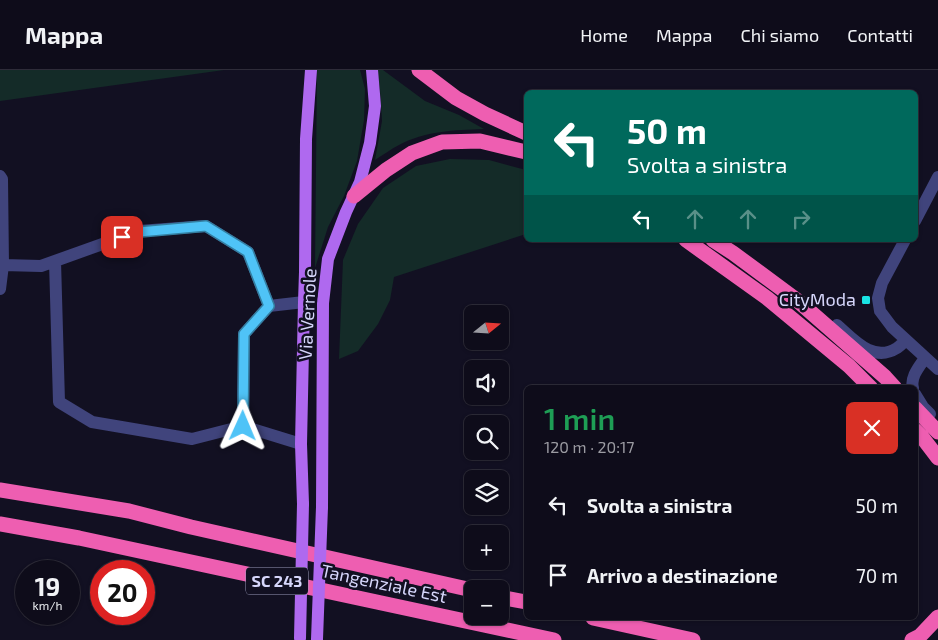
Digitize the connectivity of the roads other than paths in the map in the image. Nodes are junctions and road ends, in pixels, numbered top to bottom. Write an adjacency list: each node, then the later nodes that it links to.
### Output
1 (311, 70): 16 (main road, Via Vernole)
2 (372, 70): 8 (main road, Via Vernole)
3 (419, 70): 4 (highway)
4 (524, 132)
5 (524, 152): 8 (highway)
6 (0, 176): 14 (lane)
7 (938, 177): 9 (lane)
8 (354, 196): 44 (main road, Via Vernole, bridge)
9 (918, 215)
10 (689, 242): 22 (highway)
11 (716, 242): 18 (highway)
12 (904, 242): 19 (lane)
13 (55, 261): 14 (lane); 17 (lane); 28 (lane)
14 (4, 265): 15 (lane)
15 (0, 288)
16 (304, 302): 17 (lane); 31 (main road, Via Vernole)
17 (269, 306): 28 (lane)
18 (818, 319): 19 (lane); 23 (highway)
19 (906, 340): 20 (lane)
20 (925, 358): 21 (lane); 24 (lane)
21 (938, 369)
22 (868, 385)
23 (892, 385)
24 (912, 385)
25 (918, 399): 27 (lane)
26 (918, 411): 29 (highway)
27 (938, 423)
28 (243, 426): 31 (lane)
29 (938, 432)
30 (918, 433): 32 (highway)
31 (301, 444): 43 (main road, Via Vernole, bridge)
32 (938, 458)
33 (0, 480): 35 (highway)
34 (0, 490): 35 (highway, Tangenziale Est)
35 (129, 511): 38 (highway, Tangenziale Est)
36 (0, 524): 37 (highway, Tangenziale Est / SC 243)
37 (248, 575): 45 (highway); 46 (highway, Tangenziale Est / SC 243)
38 (464, 588)
39 (509, 599): 40 (highway)
40 (524, 602)
41 (938, 617): 48 (highway)
42 (602, 620): 47 (highway)
43 (300, 639)
44 (317, 640)
45 (508, 640)
46 (554, 640)
47 (693, 640)
48 (912, 640)

